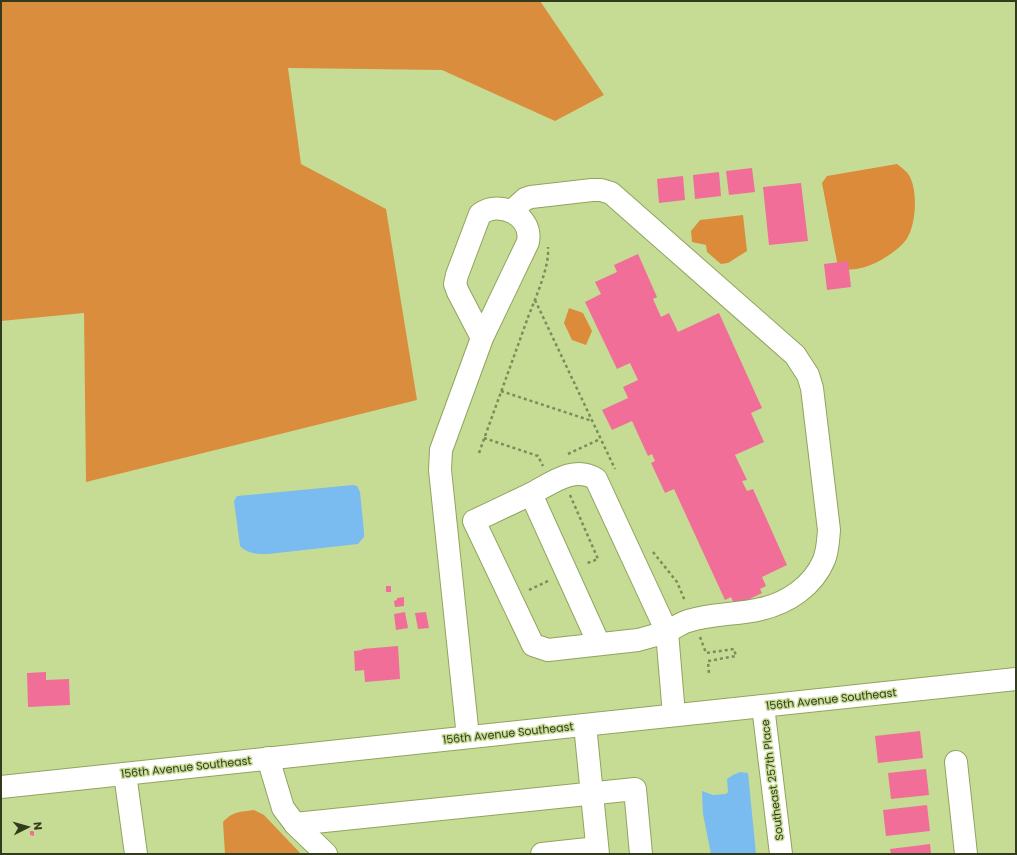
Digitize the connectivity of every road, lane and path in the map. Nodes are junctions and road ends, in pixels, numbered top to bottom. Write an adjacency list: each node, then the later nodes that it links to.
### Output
1 (512, 211): 4 (street); 4 (street); 13 (street)
2 (547, 241): 3 (path)
3 (535, 300): 5 (path); 6 (path)
4 (482, 338): 21 (street)
5 (502, 391): 6 (path); 7 (path)
6 (592, 421): 10 (path)
7 (484, 438): 8 (path); 9 (path)
8 (479, 453)
9 (543, 466)
10 (617, 474)
11 (531, 494): 14 (street); 15 (street); 15 (street)
12 (650, 545): 13 (path)
13 (693, 620): 14 (street); 16 (path)
14 (667, 632): 15 (street); 19 (street)
15 (599, 644)
16 (709, 674)
17 (1016, 679): 18 (street, 156th Avenue Southeast)
18 (763, 706): 19 (street, 156th Avenue Southeast); 33 (street, Southeast 257th Place)
19 (674, 715): 20 (street, 156th Avenue Southeast)
20 (585, 725): 21 (street, 156th Avenue Southeast); 26 (street)
21 (468, 737): 22 (street, 156th Avenue Southeast)
22 (268, 758): 24 (street, 156th Avenue Southeast); 27 (street)
23 (956, 762): 34 (street)
24 (125, 774): 25 (street, 156th Avenue Southeast); 29 (street)
25 (1, 788)
26 (592, 794): 27 (street); 28 (street); 32 (street)
27 (295, 824): 30 (street)
28 (598, 851): 31 (street)
29 (136, 854)
30 (326, 854)
31 (542, 854)
32 (641, 854)
33 (781, 854)
34 (966, 854)

